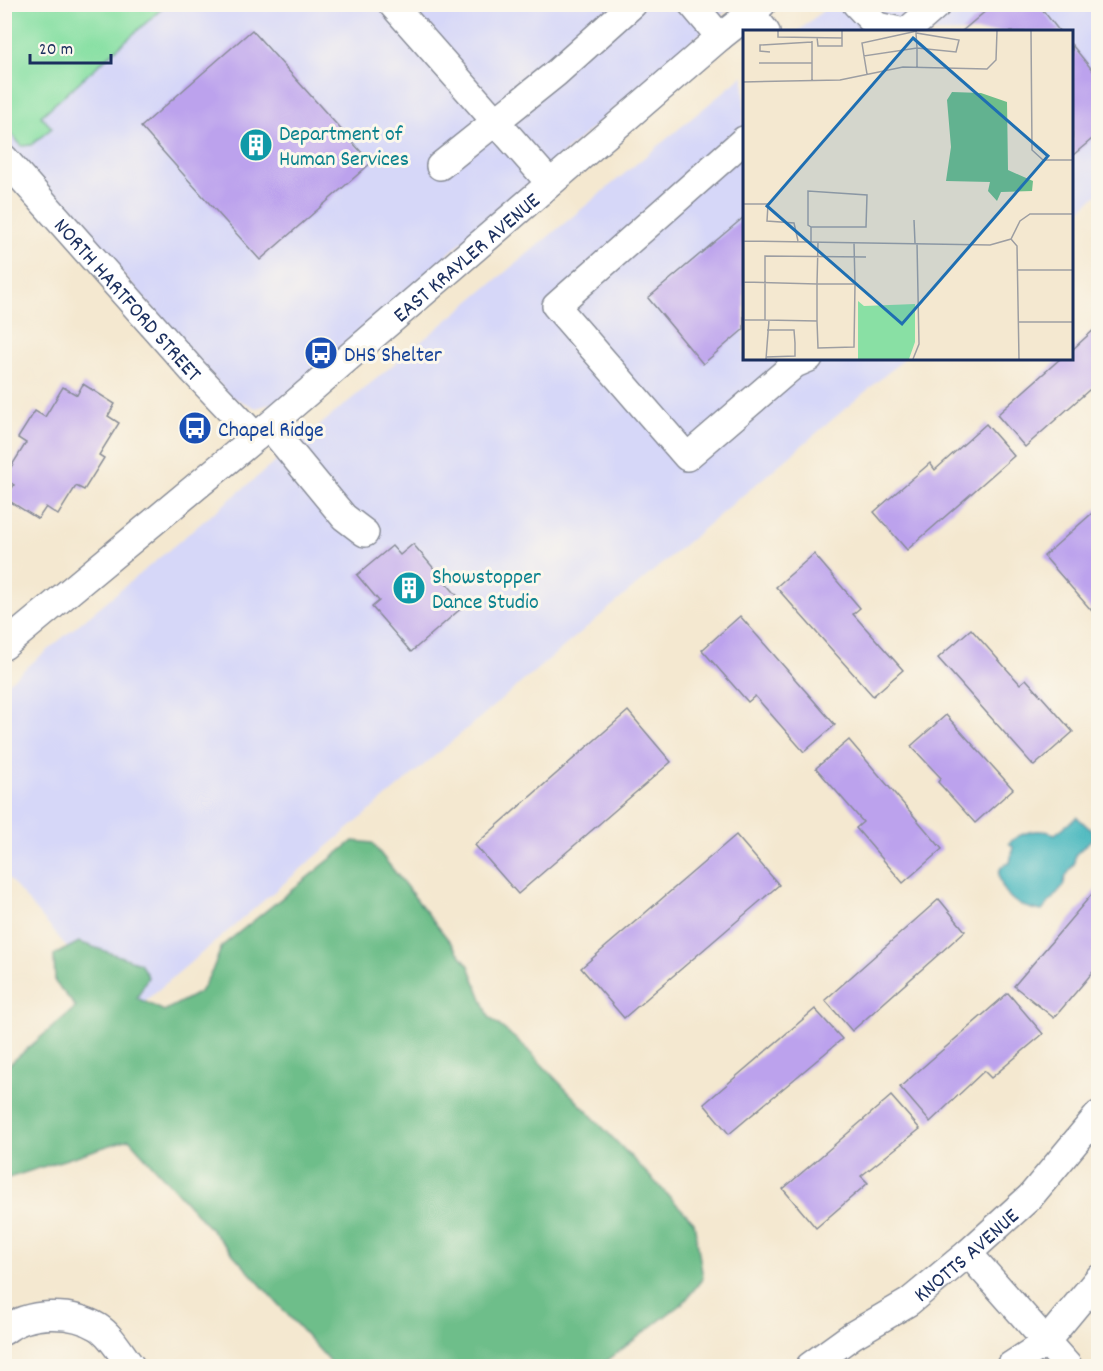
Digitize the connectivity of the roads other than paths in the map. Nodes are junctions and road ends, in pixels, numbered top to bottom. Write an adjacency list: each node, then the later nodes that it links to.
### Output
1 (392, 4): 10 (street)
2 (633, 4): 10 (street)
3 (692, 4): 9 (street)
4 (856, 4): 7 (street)
5 (939, 4): 8 (street)
6 (760, 16): 9 (street, EAST KRAYLER AVENUE)
7 (896, 30)
8 (907, 30)
9 (720, 37): 14 (street, EAST KRAYLER AVENUE)
10 (495, 121): 13 (street); 14 (street)
11 (743, 141): 15 (street)
12 (4, 158): 16 (street, NORTH HARTFORD STREET)
13 (440, 166)
14 (550, 183): 16 (street, EAST KRAYLER AVENUE)
15 (804, 360)
16 (262, 431): 17 (street, NORTH HARTFORD STREET); 18 (street, EAST KRAYLER AVENUE)
17 (365, 533)
18 (4, 646)
19 (1098, 1115): 20 (street, KNOTTS AVENUE)
20 (968, 1253): 23 (street); 25 (street, KNOTTS AVENUE)
21 (1098, 1279): 23 (street)
22 (4, 1331): 24 (street)
23 (1045, 1343): 26 (street); 27 (street)
24 (131, 1366)
25 (810, 1366)
26 (1011, 1366)
27 (1068, 1366)

